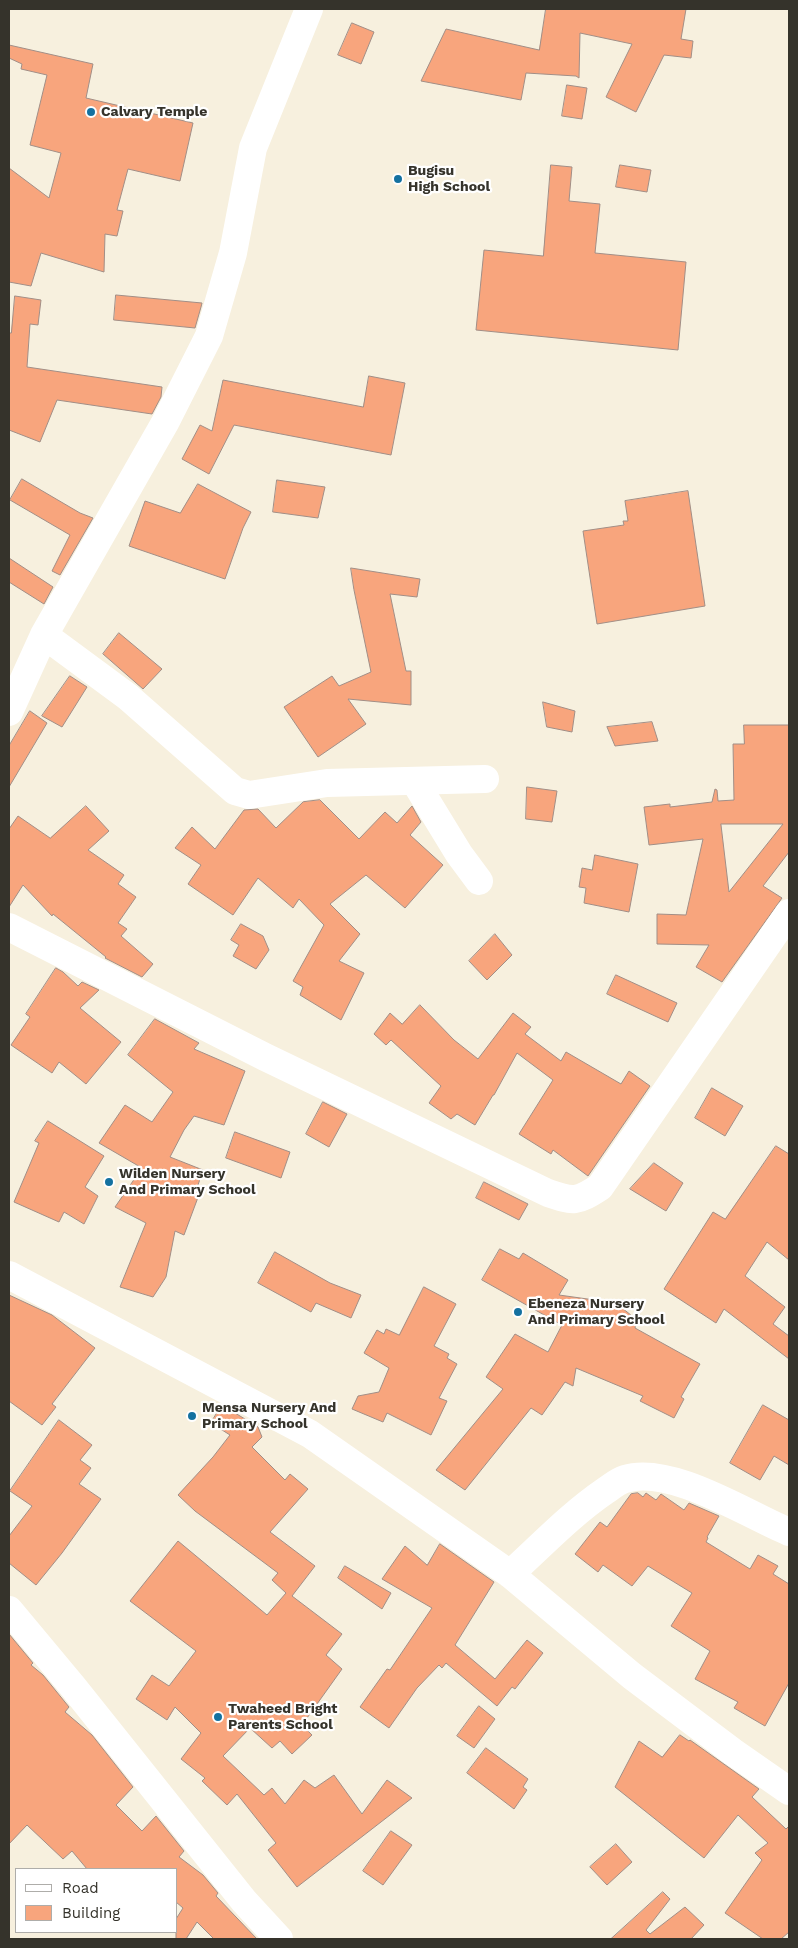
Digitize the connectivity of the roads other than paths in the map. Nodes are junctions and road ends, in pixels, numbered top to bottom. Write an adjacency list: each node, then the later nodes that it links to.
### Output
1 (309, 9): 2 (street)
2 (44, 634): 3 (street); 5 (street)
3 (9, 712)
4 (485, 779): 5 (street)
5 (415, 782): 6 (street)
6 (479, 881)
7 (789, 912): 8 (street)
8 (9, 927)
9 (9, 1275): 11 (street)
10 (789, 1532): 11 (street)
11 (510, 1574): 13 (street)
12 (9, 1610): 14 (street)
13 (789, 1791)
14 (279, 1939)

